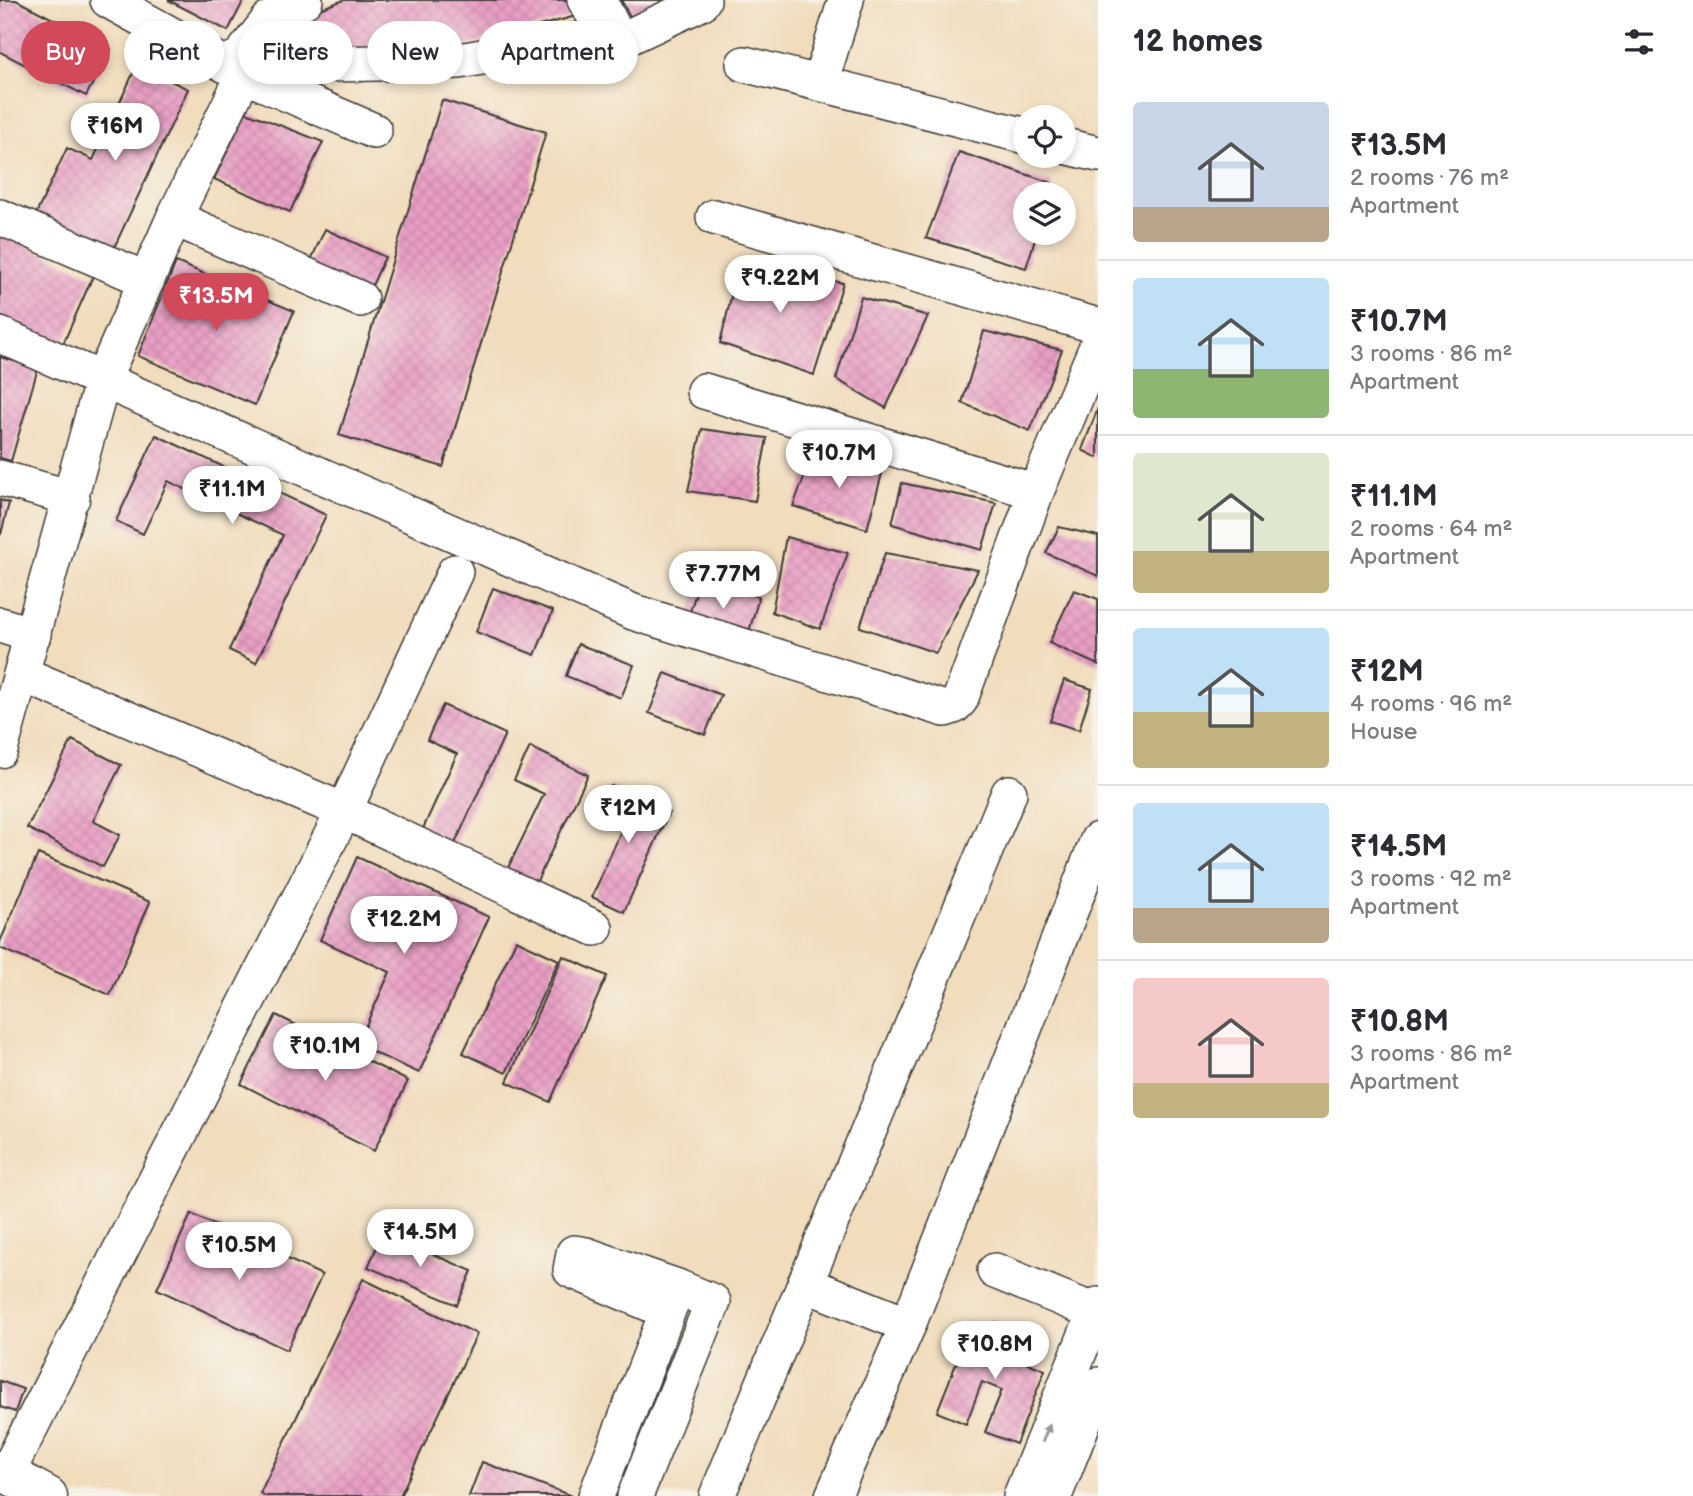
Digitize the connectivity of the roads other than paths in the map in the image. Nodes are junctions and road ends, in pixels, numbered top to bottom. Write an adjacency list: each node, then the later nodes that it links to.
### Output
1 (109, 0): 9 (street)
2 (305, 0): 7 (street)
3 (585, 0): 7 (street)
4 (598, 0): 5 (street)
5 (703, 0)
6 (846, 0): 10 (street)
7 (269, 20): 9 (street)
8 (744, 64): 10 (street)
9 (234, 70): 11 (street); 17 (street)
10 (820, 83): 12 (street)
11 (374, 131)
12 (1013, 133)
13 (1076, 149): 14 (street)
14 (1098, 154)
15 (714, 216): 20 (street)
16 (0, 217): 18 (street)
17 (174, 218): 18 (street); 19 (street)
18 (147, 280): 23 (street)
19 (360, 299)
20 (1098, 326)
21 (0, 335): 23 (street)
22 (1098, 344): 26 (street)
23 (103, 379): 26 (street); 27 (street)
24 (704, 391): 26 (street)
25 (0, 478): 27 (street)
26 (1036, 492)
27 (72, 498): 30 (street)
28 (454, 572): 34 (street)
29 (0, 625): 30 (street)
30 (33, 635): 31 (street)
31 (22, 674): 32 (street); 34 (street)
32 (0, 747)
33 (1009, 793): 38 (street)
34 (344, 811): 36 (street); 42 (street)
35 (1098, 841): 40 (street)
36 (595, 928)
37 (995, 1271): 39 (street)
38 (805, 1284): 40 (street); 46 (street)
39 (1097, 1310): 48 (street, one-way to 39)
40 (908, 1325): 47 (street)
41 (1098, 1385): 49 (street)
42 (3, 1471): 43 (main road)
43 (48, 1496)
44 (596, 1496): 45 (street)
45 (635, 1496)
46 (718, 1496)
47 (833, 1496)
48 (1021, 1496)
49 (1054, 1496)

